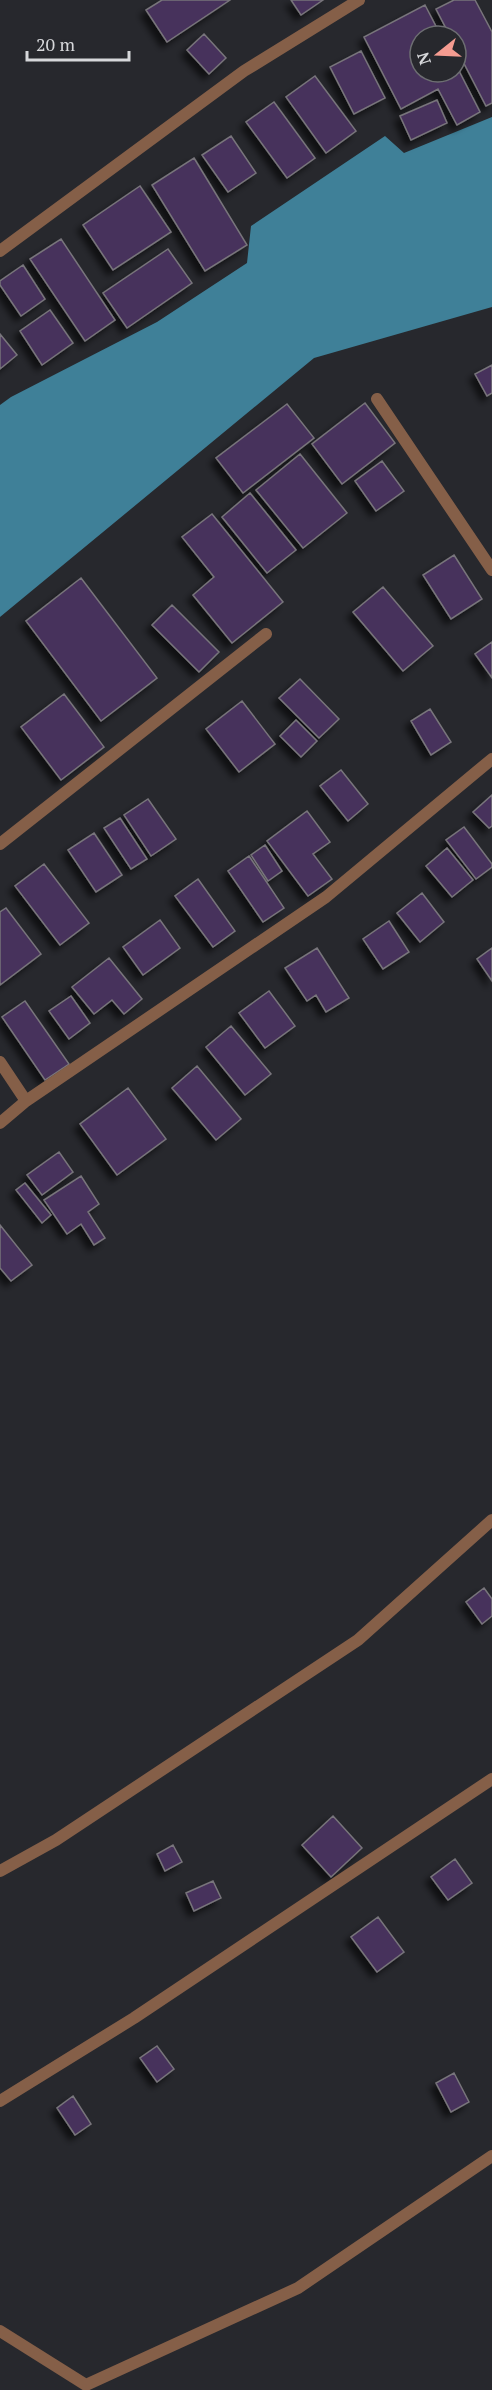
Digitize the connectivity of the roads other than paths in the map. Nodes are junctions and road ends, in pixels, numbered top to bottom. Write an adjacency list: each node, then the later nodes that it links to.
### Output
1 (359, 0): 2 (street)
2 (0, 252)
3 (377, 399): 4 (street)
4 (492, 570)
5 (266, 634): 7 (street)
6 (492, 759): 9 (street)
7 (0, 844)
8 (0, 1062): 9 (street)
9 (27, 1101): 10 (street)
10 (0, 1123)
11 (492, 1520): 13 (street)
12 (492, 1779): 14 (street)
13 (0, 1871)
14 (0, 2101)
15 (492, 2156): 16 (street)
16 (0, 2331)

